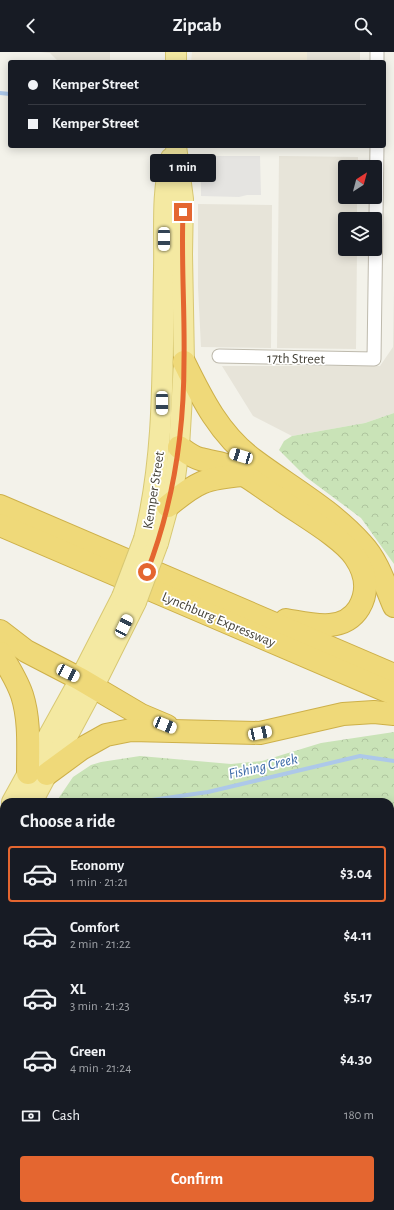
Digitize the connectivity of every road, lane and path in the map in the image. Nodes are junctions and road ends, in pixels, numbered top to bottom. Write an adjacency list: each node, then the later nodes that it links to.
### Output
1 (174, 148): 6 (main road, Kemper Street)
2 (175, 148): 5 (main road, Kemper Street)
3 (377, 148): 4 (street, 17th Street)
4 (218, 356)
5 (184, 362): 6 (main road, Kemper Street); 7 (highway)
6 (169, 446): 7 (highway); 9 (main road, Kemper Street); 11 (main road, Kemper Street)
7 (248, 467): 9 (highway); 12 (highway); 13 (highway)
8 (0, 506): 13 (highway, Lynchburg Expressway)
9 (168, 506): 11 (main road, Kemper Street)
10 (0, 525): 18 (highway, Lynchburg Expressway)
11 (151, 541): 17 (main road, Kemper Street, bridge)
12 (394, 606)
13 (254, 615): 16 (highway, Lynchburg Expressway)
14 (0, 631): 17 (highway)
15 (0, 653): 21 (highway)
16 (394, 675)
17 (86, 683): 20 (highway); 21 (main road, Kemper Street)
18 (394, 694)
19 (394, 714): 20 (highway)
20 (177, 730): 21 (highway)
21 (37, 773): 22 (main road, Kemper Street); 23 (main road, Kemper Street)
22 (15, 798)
23 (33, 798)

